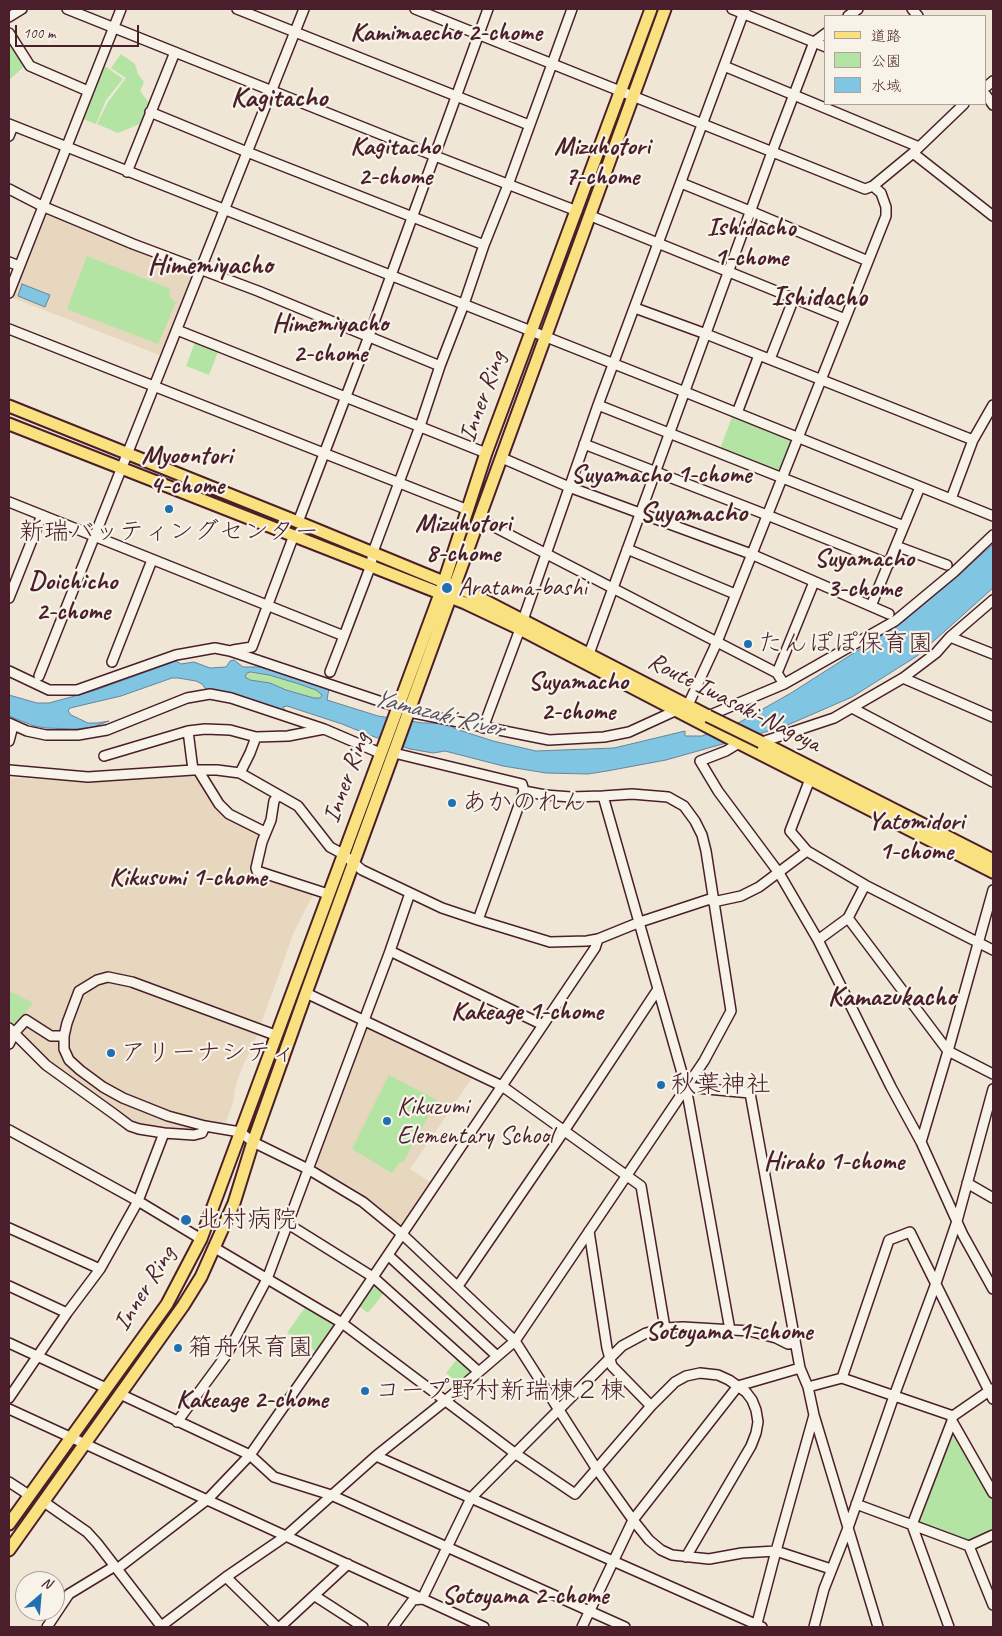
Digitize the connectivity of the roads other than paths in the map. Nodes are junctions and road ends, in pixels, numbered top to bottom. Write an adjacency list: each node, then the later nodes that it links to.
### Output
1 (22, 9): 13 (street)
2 (67, 9): 14 (street)
3 (121, 9): 14 (street)
4 (237, 9): 15 (street)
5 (304, 9): 15 (street)
6 (415, 9): 17 (street)
7 (488, 9): 17 (street)
8 (572, 9): 22 (street)
9 (651, 9): 26 (main road, Inner Ring)
10 (665, 9): 29 (main road, Inner Ring)
11 (732, 9): 12 (street)
12 (744, 11): 19 (street); 23 (street)
13 (9, 17)
14 (114, 27): 21 (street); 24 (street)
15 (295, 32): 25 (street); 28 (street)
16 (9, 33): 24 (street)
17 (478, 34): 22 (street); 28 (street)
18 (824, 34): 19 (street)
19 (814, 42): 20 (street); 27 (street)
20 (824, 46)
21 (175, 52): 25 (street); 31 (street)
22 (552, 63): 26 (street); 34 (street)
23 (724, 66): 27 (street); 32 (street)
24 (88, 91): 36 (street)
25 (272, 91): 38 (street); 40 (street)
26 (621, 92): 29 (street); 48 (main road, Inner Ring)
27 (794, 94): 37 (street); 39 (street)
28 (456, 96): 34 (street); 40 (street)
29 (633, 96): 32 (street); 51 (main road, Inner Ring)
30 (963, 105): 37 (street)
31 (150, 112): 38 (street); 41 (street)
32 (702, 124): 39 (street); 42 (street)
33 (11, 125): 35 (street); 36 (street)
34 (529, 125): 43 (street)
35 (9, 136)
36 (66, 146): 41 (street); 46 (street)
37 (916, 150): 44 (street); 52 (street)
38 (247, 152): 47 (street); 50 (street)
39 (772, 152): 44 (street); 49 (street)
40 (434, 156): 43 (street); 50 (street)
41 (127, 172): 47 (street)
42 (681, 183): 49 (street); 53 (street)
43 (508, 185): 48 (street); 54 (street)
44 (873, 186): 55 (street)
45 (9, 189): 46 (street)
46 (42, 206): 57 (street); 58 (street)
47 (226, 210): 58 (street); 60 (street)
48 (577, 210): 68 (main road, Inner Ring)
49 (750, 210): 55 (street); 59 (street)
50 (412, 216): 54 (street); 60 (street)
51 (591, 216): 53 (street); 71 (main road, Inner Ring)
52 (993, 216)
53 (658, 243): 59 (street); 64 (street)
54 (484, 245): 63 (street)
55 (868, 261): 65 (street)
56 (9, 262): 57 (street)
57 (19, 266): 61 (street)
58 (201, 270): 67 (street); 70 (street)
59 (728, 272): 62 (street); 69 (street)
60 (391, 275): 63 (street); 70 (street)
61 (9, 293)
62 (794, 298): 65 (street); 73 (street)
63 (464, 304): 68 (street); 75 (street)
64 (635, 308): 69 (street); 74 (street)
65 (846, 319): 76 (street)
66 (9, 329): 77 (street)
67 (178, 330): 77 (street); 79 (street)
68 (532, 331): 71 (street); 91 (main road, Inner Ring)
69 (706, 334): 72 (street); 78 (street)
70 (369, 336): 75 (street); 79 (street)
71 (546, 337): 74 (street); 93 (main road, Inner Ring)
72 (759, 355): 73 (street); 83 (street)
73 (770, 359): 76 (street)
74 (614, 364): 78 (street); 80 (street)
75 (440, 366): 85 (street)
76 (821, 379): 87 (street); 88 (street)
77 (155, 386): 90 (street); 92 (street)
78 (685, 392): 83 (street); 86 (street)
79 (346, 398): 85 (street); 90 (street)
80 (598, 405): 86 (street); 89 (street)
81 (993, 405): 88 (street)
82 (9, 406): 92 (main road, Route Iwasaki-Nagoya)
83 (737, 413): 87 (street)
84 (9, 424): 94 (main road)
85 (420, 426): 91 (street); 97 (street)
86 (669, 433): 95 (street); 96 (street)
87 (798, 438): 96 (street); 99 (street)
88 (973, 440): 100 (street)
89 (584, 444): 95 (street); 98 (street)
90 (325, 453): 97 (street); 108 (street)
91 (486, 453): 102 (main road, Inner Ring)
92 (128, 454): 94 (street); 108 (main road, Route Iwasaki-Nagoya)
93 (502, 458): 98 (street); 107 (main road, Inner Ring)
94 (122, 468): 111 (street); 112 (main road)
95 (655, 471): 103 (street); 105 (street)
96 (782, 478): 105 (street); 109 (street)
97 (399, 483): 102 (street); 115 (street)
98 (569, 486): 103 (street); 116 (street)
99 (920, 487): 100 (street); 109 (street)
100 (951, 499): 106 (street)
101 (9, 502): 104 (street)
102 (468, 510): 122 (main road, Inner Ring)
103 (640, 514): 114 (street); 117 (street)
104 (42, 515): 111 (street); 128 (street)
105 (767, 515): 117 (street); 119 (street)
106 (993, 516)
107 (479, 520): 116 (street); 125 (main road, Inner Ring)
108 (298, 522): 115 (main road, Route Iwasaki-Nagoya)
109 (904, 526): 113 (street)
110 (993, 535): 146 (street)
111 (95, 536): 118 (street); 144 (street)
112 (294, 536): 120 (main road); 130 (street)
113 (896, 546): 119 (street); 121 (street)
114 (627, 549): 124 (street); 127 (street)
115 (373, 552): 120 (street); 122 (main road, Route Iwasaki-Nagoya)
116 (547, 554): 124 (street); 133 (street)
117 (751, 554): 123 (street); 127 (street)
118 (152, 560): 130 (street); 140 (street)
119 (889, 564): 131 (street)
120 (371, 565): 126 (main road); 134 (street)
121 (947, 566)
122 (443, 582): 125 (main road, Route Iwasaki-Nagoya); 126 (main road, Inner Ring)
123 (814, 582): 131 (street); 143 (street)
124 (613, 588): 136 (street); 138 (street)
125 (453, 592): 126 (main road); 133 (main road, Route Iwasaki-Nagoya); 151 (main road, Inner Ring)
126 (440, 594): 149 (main road, Inner Ring)
127 (736, 594): 136 (street)
128 (9, 598)
129 (993, 600): 135 (street)
130 (268, 605): 134 (street); 137 (street)
131 (872, 606): 132 (street)
132 (890, 614)
133 (521, 625): 138 (main road, Route Iwasaki-Nagoya); 150 (main road, Route Iwasaki-Nagoya); 155 (street)
134 (344, 636): 142 (street)
135 (950, 637): 139 (street); 145 (street)
136 (717, 642): 143 (street); 147 (street)
137 (230, 651): 141 (street); 149 (street)
138 (589, 654): 147 (main road, Route Iwasaki-Nagoya)
139 (993, 654)
140 (112, 662)
141 (9, 671)
142 (330, 672)
143 (777, 673): 146 (street)
144 (39, 676)
145 (903, 678): 148 (street); 153 (street)
146 (784, 684): 152 (street)
147 (688, 705): 150 (street); 152 (main road, Route Iwasaki-Nagoya)
148 (852, 708): 160 (street); 169 (street)
149 (397, 709): 162 (main road, Inner Ring)
150 (677, 711): 155 (street); 161 (main road, Route Iwasaki-Nagoya)
151 (409, 714): 155 (street); 163 (main road, Inner Ring)
152 (708, 716): 160 (main road, Route Iwasaki-Nagoya, bridge)
153 (993, 717)
154 (11, 724): 156 (street); 159 (street)
155 (483, 728)
156 (324, 729): 158 (street); 162 (street)
157 (188, 731): 158 (street); 164 (street); 166 (street)
158 (256, 737): 167 (street)
159 (9, 741)
160 (762, 742): 176 (main road, Route Iwasaki-Nagoya)
161 (738, 743): 168 (main road, Route Iwasaki-Nagoya); 178 (street)
162 (382, 749): 175 (main road, Inner Ring)
163 (394, 753): 170 (street); 177 (main road, Inner Ring)
164 (104, 756)
165 (9, 770): 166 (street)
166 (195, 770): 167 (street); 173 (street)
167 (240, 772): 171 (street)
168 (810, 779): 174 (street); 179 (main road, Route Iwasaki-Nagoya)
169 (993, 782)
170 (524, 791): 172 (street); 186 (street)
171 (278, 794): 173 (street); 175 (street)
172 (603, 796): 184 (street); 187 (street)
173 (265, 832): 182 (street)
174 (807, 851): 178 (street); 180 (street)
175 (342, 854): 177 (street); 182 (main road, Inner Ring)
176 (993, 860)
177 (354, 864): 183 (street); 194 (main road, Inner Ring)
178 (779, 872): 184 (street); 189 (street)
179 (993, 872)
180 (865, 885): 185 (street); 190 (street)
181 (993, 890): 190 (street)
182 (328, 894): 198 (main road, Inner Ring)
183 (410, 894): 186 (street); 192 (street)
184 (713, 900): 187 (street); 204 (street)
185 (848, 918): 189 (street); 201 (street)
186 (478, 920): 188 (street)
187 (640, 922): 188 (street); 193 (street)
188 (598, 939): 196 (street)
189 (818, 940): 212 (street)
190 (979, 942): 191 (street); 201 (street)
191 (993, 950)
192 (390, 951): 195 (street); 196 (street)
193 (658, 989): 204 (street); 208 (street)
194 (306, 993): 195 (street); 211 (main road, Inner Ring)
195 (364, 1021): 203 (street); 213 (street)
196 (543, 1025): 203 (street)
197 (12, 1030): 199 (street); 200 (street); 210 (street)
198 (275, 1035): 199 (street); 209 (main road, Inner Ring)
199 (64, 1036): 206 (street)
200 (9, 1044)
201 (948, 1052): 202 (street); 212 (street)
202 (993, 1074)
203 (502, 1086): 208 (street); 222 (street)
204 (686, 1086): 214 (street); 236 (street); 238 (street)
205 (993, 1089): 215 (street)
206 (205, 1126): 209 (street); 210 (street)
207 (9, 1130): 217 (street)
208 (564, 1131): 214 (street); 231 (street)
209 (240, 1132): 211 (street); 223 (main road, Inner Ring)
210 (164, 1133): 217 (street)
211 (253, 1142): 213 (street); 224 (main road, Inner Ring)
212 (921, 1142): 218 (street)
213 (308, 1169): 219 (street); 222 (street)
214 (626, 1176): 221 (street); 235 (street)
215 (967, 1183): 216 (street); 218 (street)
216 (993, 1198)
217 (138, 1201): 223 (street); 226 (street)
218 (957, 1221): 229 (street); 232 (street)
219 (288, 1224): 227 (street); 228 (street)
220 (9, 1228): 226 (street)
221 (589, 1231): 237 (street); 242 (street)
222 (402, 1234): 225 (street); 231 (street)
223 (201, 1239): 248 (main road, Inner Ring)
224 (215, 1248): 228 (street); 250 (main road, Inner Ring)
225 (388, 1255): 227 (street); 241 (street)
226 (100, 1269): 233 (street)
227 (373, 1276): 234 (street); 244 (street)
228 (267, 1279): 234 (street); 260 (street)
229 (936, 1283): 245 (street); 249 (street); 251 (street)
230 (9, 1286): 233 (street)
231 (458, 1286): 237 (street)
232 (993, 1289)
233 (67, 1313): 240 (street)
234 (342, 1323): 254 (street); 264 (street)
235 (665, 1328): 236 (street); 242 (street)
236 (730, 1330): 238 (street)
237 (515, 1341): 241 (street); 257 (street)
238 (795, 1343): 243 (street)
239 (9, 1344): 240 (street)
240 (37, 1356): 248 (street); 252 (street)
241 (498, 1356): 244 (street)
242 (609, 1359): 255 (street); 257 (street)
243 (800, 1368): 246 (street); 247 (street)
244 (480, 1372): 254 (street)
245 (842, 1378): 247 (street); 251 (street)
246 (738, 1386): 255 (street); 275 (street); 285 (street)
247 (808, 1387): 258 (street)
248 (106, 1388): 261 (main road, Inner Ring)
249 (991, 1389): 253 (street); 259 (street)
250 (120, 1394): 260 (street); 262 (main road, Inner Ring)
251 (894, 1396): 259 (street); 274 (street)
252 (9, 1398)
253 (993, 1399)
254 (445, 1401): 263 (street); 265 (street)
255 (651, 1406): 266 (street)
256 (9, 1409): 261 (street)
257 (559, 1409): 263 (street); 266 (street)
258 (814, 1415): 278 (street); 284 (street)
259 (952, 1418): 268 (street); 277 (street)
260 (177, 1422): 264 (street)
261 (71, 1437): 262 (street); 269 (main road, Inner Ring)
262 (85, 1443): 272 (street); 273 (main road, Inner Ring)
263 (516, 1454): 266 (street); 271 (street)
264 (250, 1456): 270 (street); 272 (street)
265 (376, 1456): 270 (street); 271 (street)
266 (596, 1468): 275 (street)
267 (9, 1482): 269 (street)
268 (993, 1493)
269 (30, 1495): 276 (main road, Inner Ring)
270 (331, 1495): 280 (street); 282 (street)
271 (471, 1498): 282 (street); 286 (street)
272 (208, 1500): 280 (street); 288 (street)
273 (44, 1502): 283 (main road, Inner Ring); 288 (street)
274 (856, 1504): 277 (street); 278 (street)
275 (633, 1520): 285 (street); 286 (street)
276 (9, 1524)
277 (912, 1525): 281 (street); 306 (street)
278 (848, 1528): 289 (street); 305 (street)
279 (993, 1535): 281 (street)
280 (286, 1536): 287 (street); 290 (street)
281 (969, 1546): 293 (street)
282 (447, 1547): 292 (street); 294 (street)
283 (9, 1550)
284 (776, 1552): 285 (street); 289 (street); 296 (street)
285 (686, 1556)
286 (614, 1561): 294 (street); 296 (street)
287 (348, 1564): 291 (street); 292 (street)
288 (116, 1568): 295 (street); 297 (street)
289 (831, 1569): 304 (street)
290 (226, 1577): 295 (street); 298 (street)
291 (315, 1596): 298 (street); 299 (street)
292 (422, 1598): 300 (street); 301 (street)
293 (993, 1605)
294 (590, 1612): 302 (street); 303 (street)
295 (162, 1626)
296 (759, 1626)
297 (47, 1627)
298 (279, 1627)
299 (364, 1627)
300 (393, 1627)
301 (484, 1627)
302 (582, 1627)
303 (625, 1627)
304 (814, 1627)
305 (878, 1627)
306 (949, 1627)

